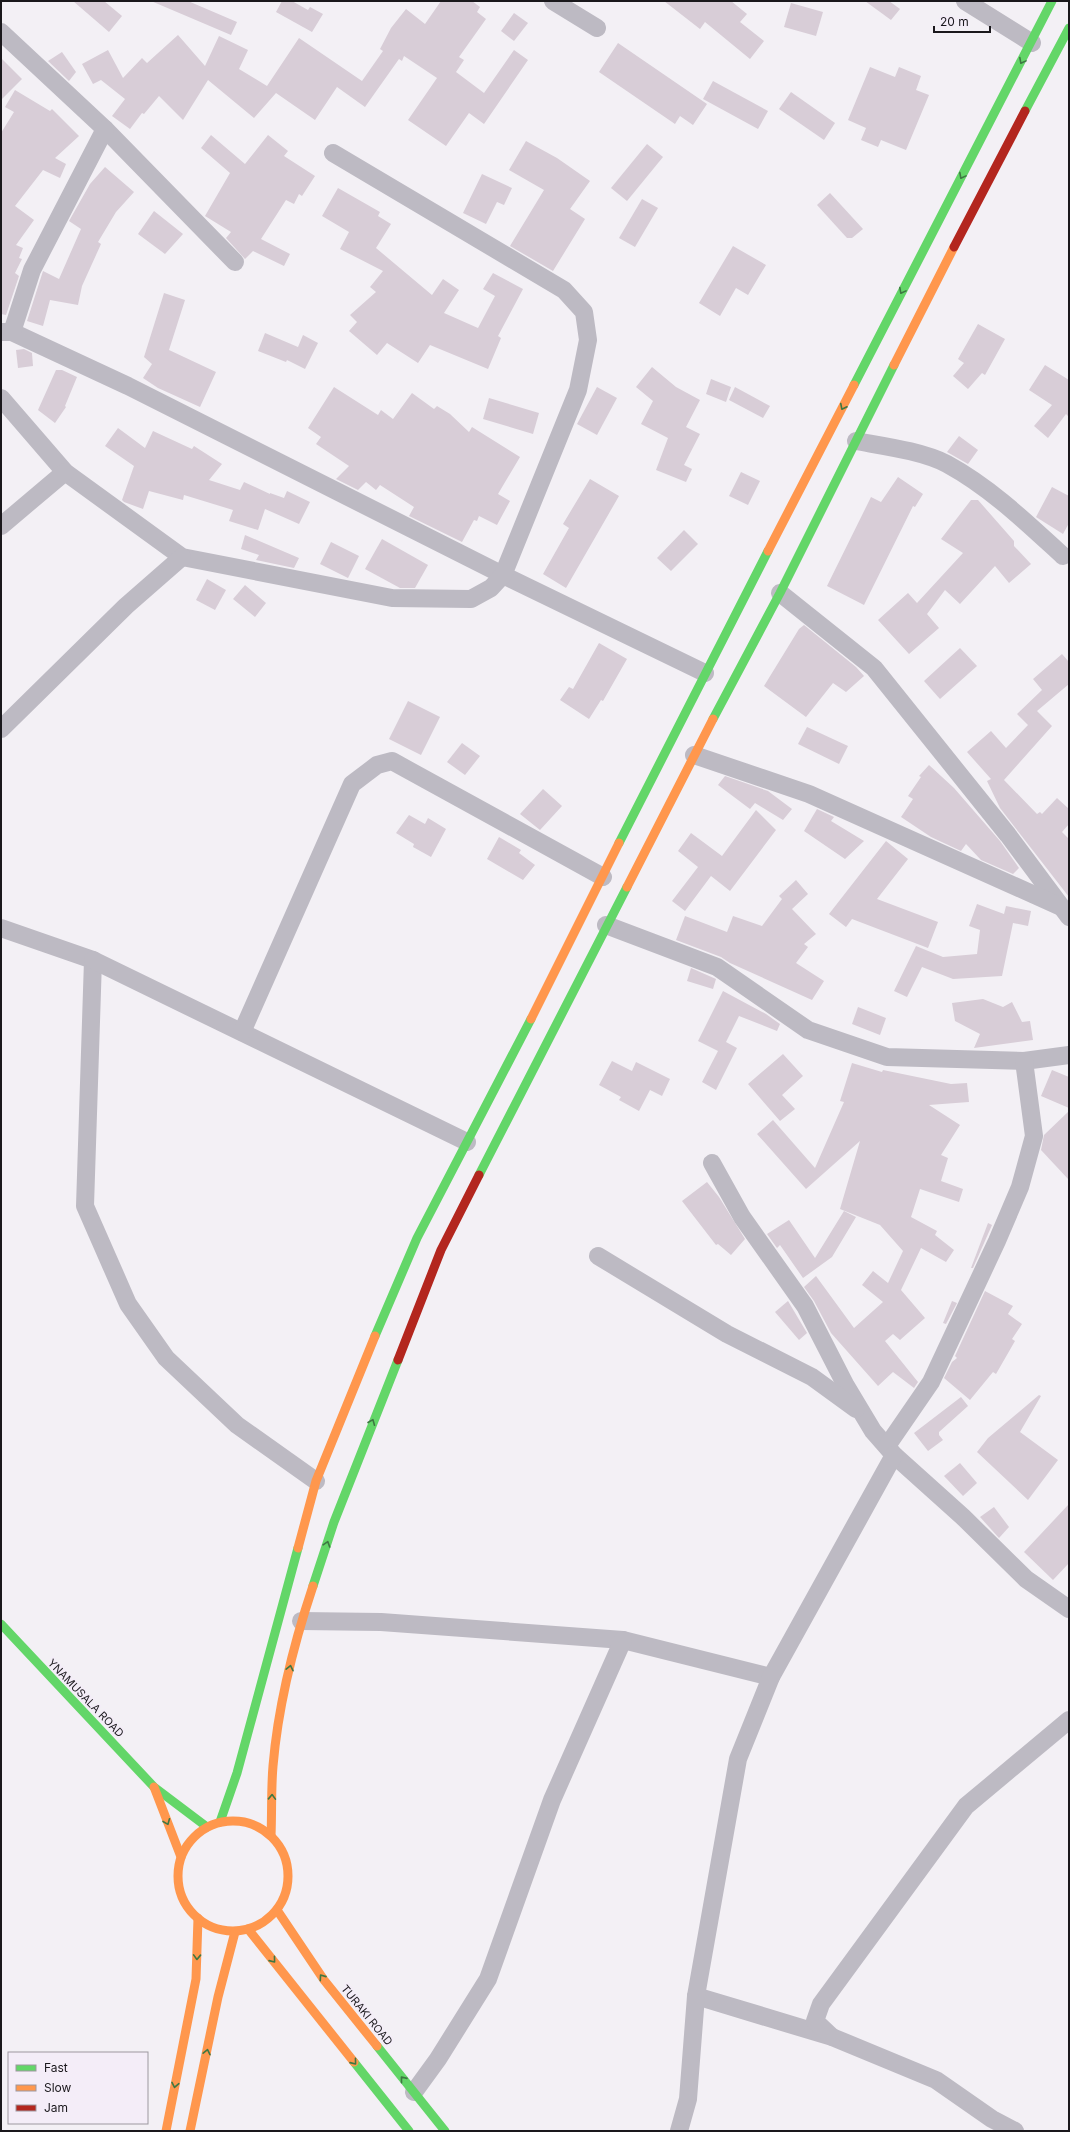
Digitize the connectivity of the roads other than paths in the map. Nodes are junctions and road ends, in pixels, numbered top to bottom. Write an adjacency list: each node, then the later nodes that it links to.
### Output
1 (553, 1): 4 (street)
2 (965, 1): 7 (street)
3 (1052, 1): 7 (street)
4 (597, 28)
5 (1069, 28): 13 (street)
6 (1, 32): 8 (street)
7 (1032, 44): 20 (street, one-way to 20)
8 (105, 130): 10 (street); 11 (street)
9 (333, 153): 18 (street)
10 (235, 262)
11 (6, 332): 18 (street)
12 (1, 398): 14 (street)
13 (856, 441): 16 (street); 19 (street)
14 (66, 472): 15 (street); 17 (street)
15 (1, 526)
16 (1063, 556)
17 (182, 557): 18 (street); 21 (street)
18 (503, 575): 20 (street)
19 (780, 593): 22 (street); 24 (street)
20 (705, 673): 23 (street)
21 (1, 729)
22 (694, 755): 24 (street); 25 (street)
23 (602, 877): 28 (street); 31 (street)
24 (1065, 912)
25 (606, 925): 30 (street); 38 (street, one-way to 25)
26 (1, 928): 27 (street)
27 (93, 960): 28 (street); 36 (street)
28 (242, 1032): 31 (street)
29 (1069, 1055): 30 (street)
30 (1024, 1061): 35 (street)
31 (467, 1142): 36 (street)
32 (712, 1163): 34 (street)
33 (598, 1256): 34 (street)
34 (862, 1413): 35 (street)
35 (890, 1451): 37 (street); 41 (street)
36 (316, 1481): 44 (street)
37 (1069, 1609)
38 (301, 1621): 40 (street); 46 (street, one-way to 38)
39 (1, 1624): 43 (street, YNAMUSALA ROAD)
40 (623, 1640): 41 (street); 54 (street)
41 (771, 1677): 52 (street)
42 (1069, 1720): 53 (street)
43 (154, 1787): 45 (street); 47 (street, one-way to 47)
44 (220, 1822): 45 (street); 46 (street)
45 (207, 1827): 47 (street)
46 (271, 1836): 48 (street)
47 (181, 1857): 49 (street)
48 (277, 1910): 50 (street); 54 (street, TURAKI ROAD, one-way to 48)
49 (198, 1918): 51 (street); 55 (street, one-way to 55)
50 (248, 1929): 51 (street); 57 (street, one-way to 57)
51 (235, 1932): 56 (street, one-way to 51)
52 (696, 1996): 53 (street); 59 (street)
53 (832, 2037): 60 (street)
54 (414, 2092): 58 (street, TURAKI ROAD)
55 (166, 2131)
56 (190, 2131)
57 (409, 2131)
58 (445, 2131)
59 (679, 2131)
60 (1014, 2131)

